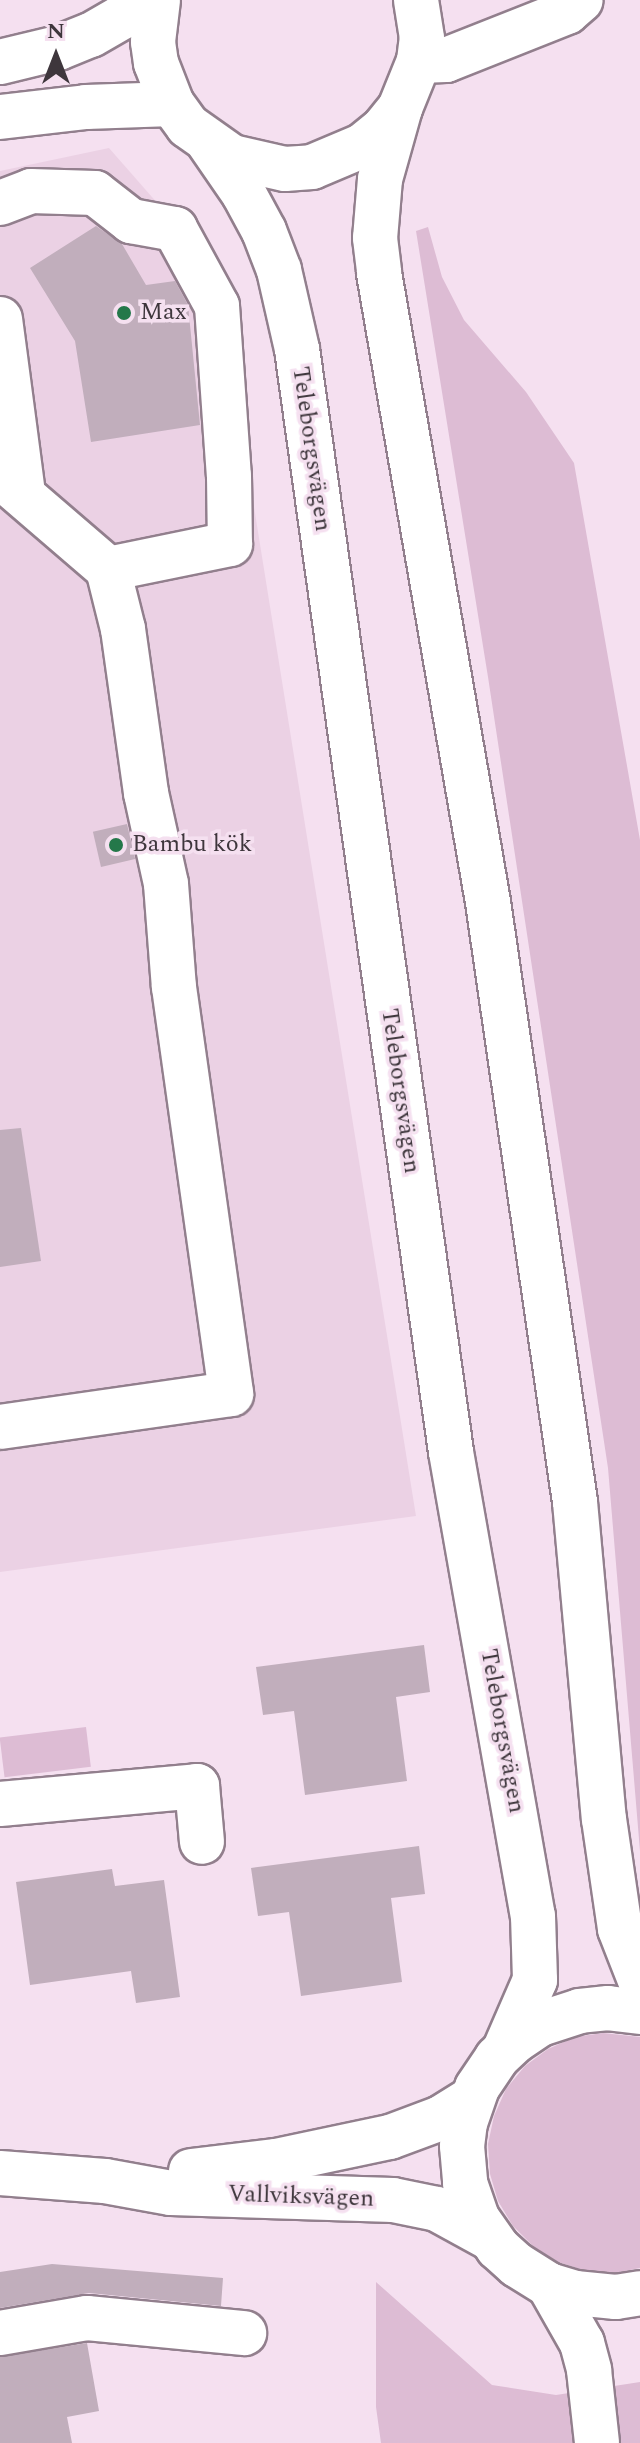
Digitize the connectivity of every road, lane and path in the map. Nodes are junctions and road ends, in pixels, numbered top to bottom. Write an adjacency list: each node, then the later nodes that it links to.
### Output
1 (141, 0): 6 (main road)
2 (158, 0): 7 (main road)
3 (416, 0): 5 (main road)
4 (581, 0): 5 (main road)
5 (419, 61): 8 (main road)
6 (0, 62)
7 (172, 104): 9 (main road); 10 (main road)
8 (400, 108): 10 (main road); 18 (main road)
9 (0, 117)
10 (209, 143): 20 (main road, Teleborgsvägen)
11 (0, 203): 14 (main road)
12 (0, 319): 13 (main road)
13 (12, 484): 14 (main road)
14 (108, 569): 15 (main road)
15 (0, 1427)
16 (0, 1804): 17 (main road)
17 (202, 1842)
18 (640, 1980)
19 (640, 2012): 20 (main road)
20 (505, 2049): 21 (main road)
21 (472, 2099): 23 (main road, Vallviksvägen); 24 (main road)
22 (0, 2173): 23 (main road, Vallviksvägen)
23 (105, 2181): 24 (main road, Vallviksvägen)
24 (490, 2238): 25 (main road)
25 (549, 2285): 26 (main road); 29 (main road)
26 (640, 2293)
27 (0, 2333): 28 (main road)
28 (244, 2333)
29 (597, 2443)

